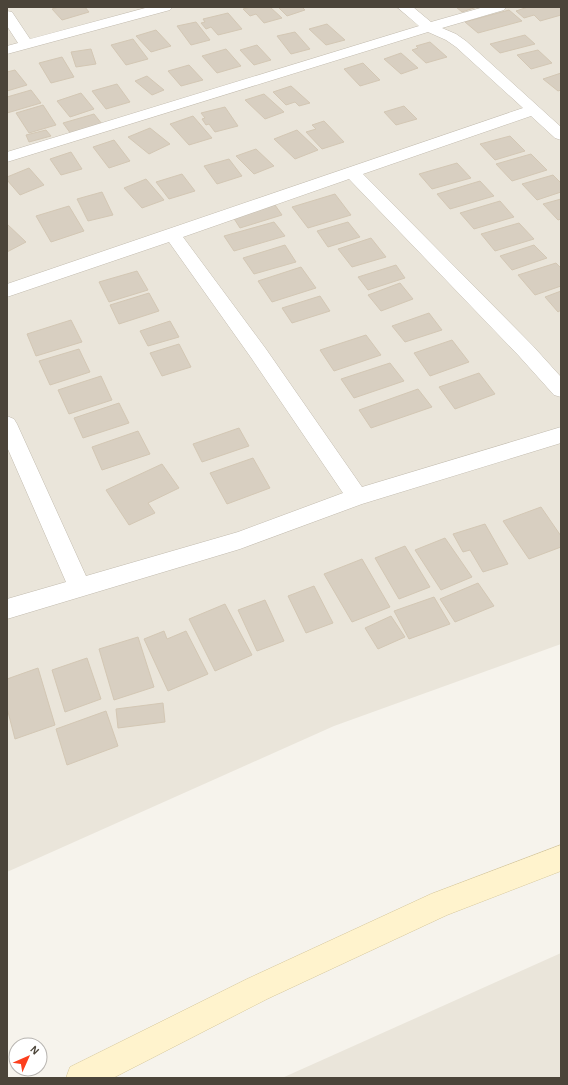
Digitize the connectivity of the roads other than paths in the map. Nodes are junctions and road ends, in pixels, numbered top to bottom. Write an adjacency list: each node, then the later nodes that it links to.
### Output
1 (165, 7): 6 (street)
2 (404, 7): 5 (street)
3 (499, 7): 5 (street)
4 (7, 15): 6 (street)
5 (429, 27): 8 (street); 10 (street)
6 (28, 44): 7 (street)
7 (7, 50)
8 (533, 110): 9 (street); 11 (street)
9 (561, 135)
10 (7, 157)
11 (353, 173): 12 (street); 14 (street)
12 (173, 235): 13 (street); 17 (street)
13 (7, 291)
14 (561, 390)
15 (7, 424): 18 (street)
16 (561, 435): 17 (street)
17 (357, 497): 18 (street)
18 (80, 588): 19 (street)
19 (7, 609)
20 (561, 858): 21 (street)
21 (81, 1078)

